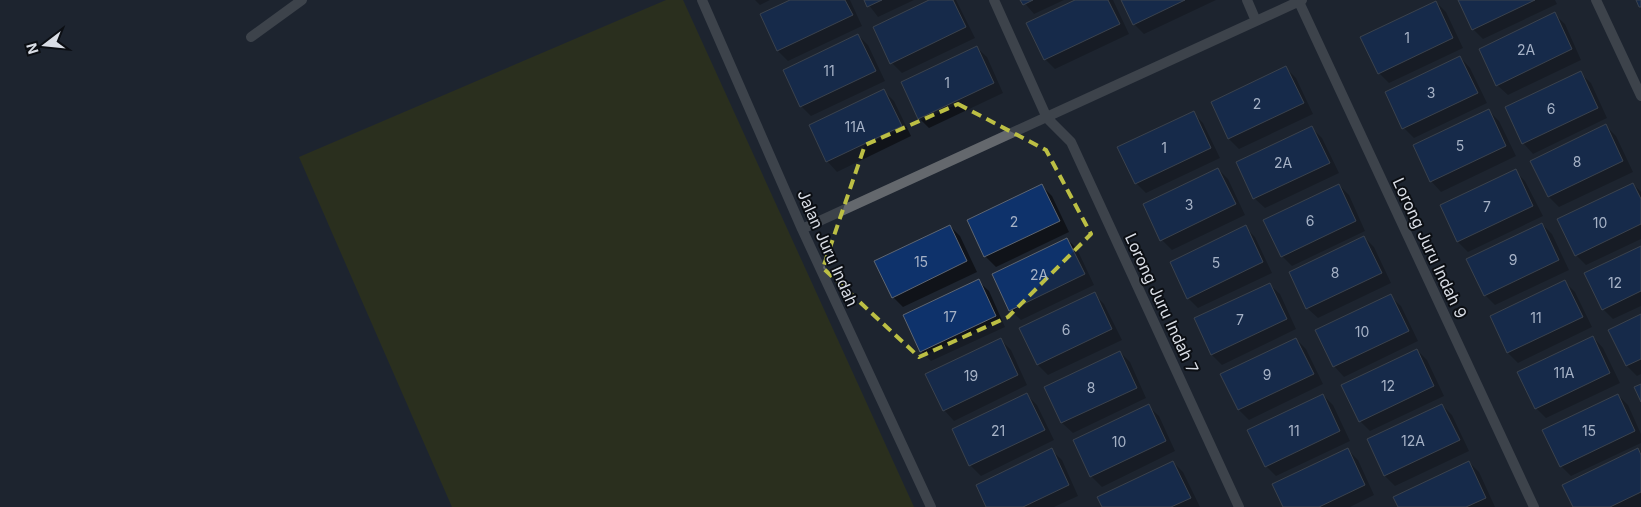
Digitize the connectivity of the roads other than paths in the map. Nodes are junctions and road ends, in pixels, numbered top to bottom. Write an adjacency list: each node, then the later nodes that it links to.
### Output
1 (302, 0): 8 (street)
2 (702, 0): 11 (street, Jalan Juru Indah)
3 (994, 0): 10 (street, Lorong Juru Indah 7)
4 (1247, 0): 7 (street)
5 (1596, 0): 9 (street)
6 (1300, 1): 7 (street); 14 (street, Lorong Juru Indah 9)
7 (1256, 21): 10 (street)
8 (251, 37)
9 (1641, 96)
10 (1047, 118): 11 (street); 13 (street, Lorong Juru Indah 7)
11 (802, 229): 12 (street, Jalan Juru Indah)
12 (931, 507)
13 (1240, 507)
14 (1534, 507)

